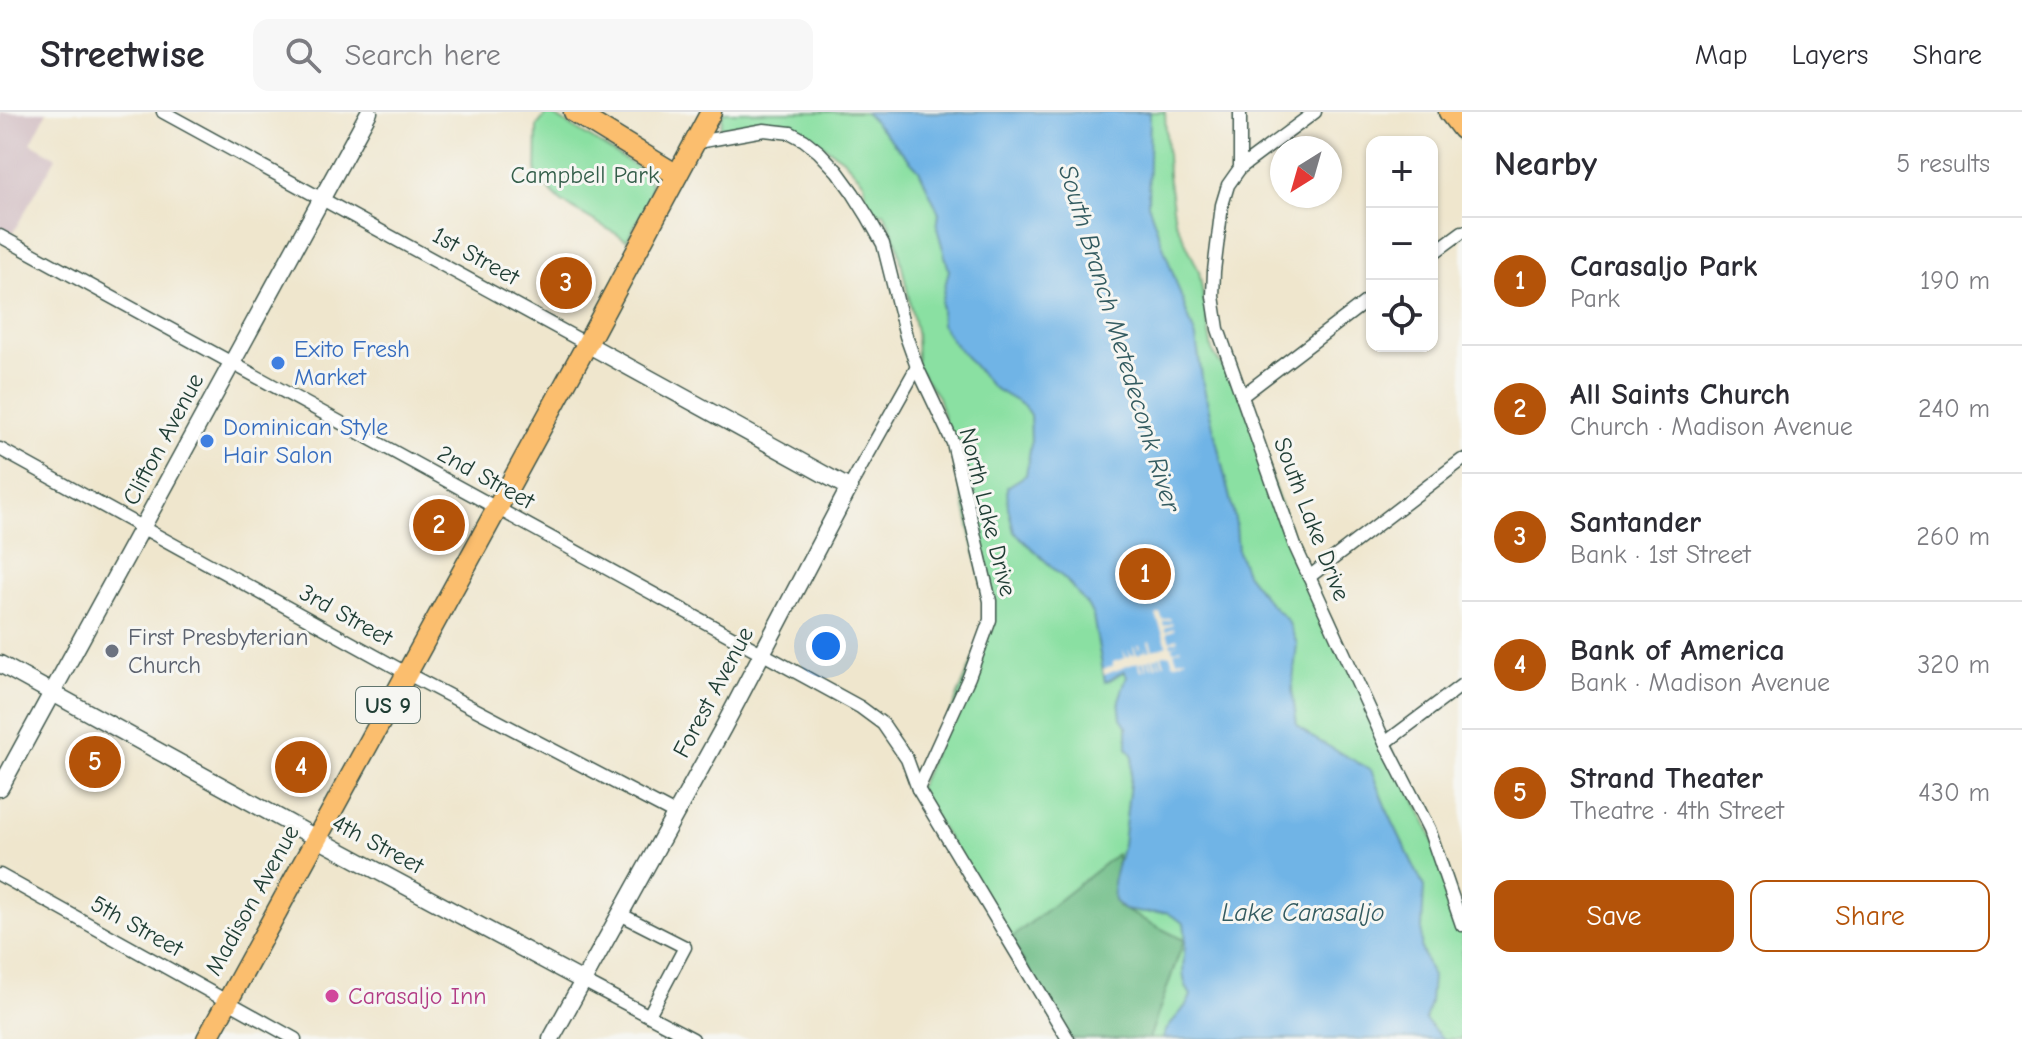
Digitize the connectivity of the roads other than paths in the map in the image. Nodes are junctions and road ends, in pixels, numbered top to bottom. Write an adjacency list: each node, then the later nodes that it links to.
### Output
1 (163, 112): 12 (street, 1st Street)
2 (369, 112): 12 (street, Clifton Avenue)
3 (574, 112): 11 (main road)
4 (711, 112): 9 (main road, Madison Avenue / US 9)
5 (1240, 112): 10 (street, South Lake Drive)
6 (1315, 112): 10 (street)
7 (1449, 112): 8 (main road)
8 (1462, 129)
9 (693, 144): 11 (main road, Madison Avenue / US 9); 19 (street, North Lake Drive)
10 (1240, 168): 20 (street, South Lake Drive)
11 (677, 175): 17 (main road, Madison Avenue / US 9)
12 (322, 198): 17 (street, 1st Street); 18 (street, Clifton Avenue)
13 (1462, 232): 15 (street)
14 (0, 236): 18 (street, 2nd Street)
15 (1438, 250)
16 (1366, 302): 20 (street)
17 (587, 344): 23 (street, 1st Street); 24 (main road, Madison Avenue / US 9)
18 (232, 362): 24 (street, 2nd Street); 25 (street, Clifton Avenue)
19 (917, 367): 23 (street, Forest Avenue); 34 (street, North Lake Drive)
20 (1242, 396): 26 (street, South Lake Drive)
21 (0, 449): 25 (street, 3rd Street)
22 (1462, 460): 26 (street)
23 (849, 488): 27 (street, Forest Avenue)
24 (496, 508): 27 (street, 2nd Street); 29 (main road, Madison Avenue / US 9)
25 (143, 528): 29 (street, 3rd Street); 31 (street, Clifton Avenue)
26 (1309, 577): 32 (street, South Lake Drive)
27 (761, 654): 34 (street, 2nd Street); 35 (street, Forest Avenue)
28 (0, 664): 31 (street, 4th Street)
29 (406, 673): 35 (street, 3rd Street); 36 (main road, Madison Avenue / US 9)
30 (1462, 685): 32 (street)
31 (53, 693): 33 (street, Clifton Avenue); 36 (street, 4th Street)
32 (1385, 743): 39 (street, South Lake Drive)
33 (0, 788)
34 (918, 789): 47 (street)
35 (675, 814): 38 (street, Forest Avenue)
36 (316, 838): 40 (street, 4th Street); 41 (main road, Madison Avenue / US 9)
37 (0, 875): 41 (street, 5th Street)
38 (620, 914): 40 (street, Forest Avenue); 42 (street)
39 (1462, 925)
40 (583, 981): 42 (street, 4th Street); 45 (street, Forest Avenue)
41 (226, 1002): 43 (main road, Madison Avenue / US 9); 44 (street, 5th Street)
42 (649, 1015): 46 (street, 4th Street)
43 (207, 1039)
44 (295, 1039)
45 (551, 1039)
46 (693, 1039)
47 (1068, 1039)

